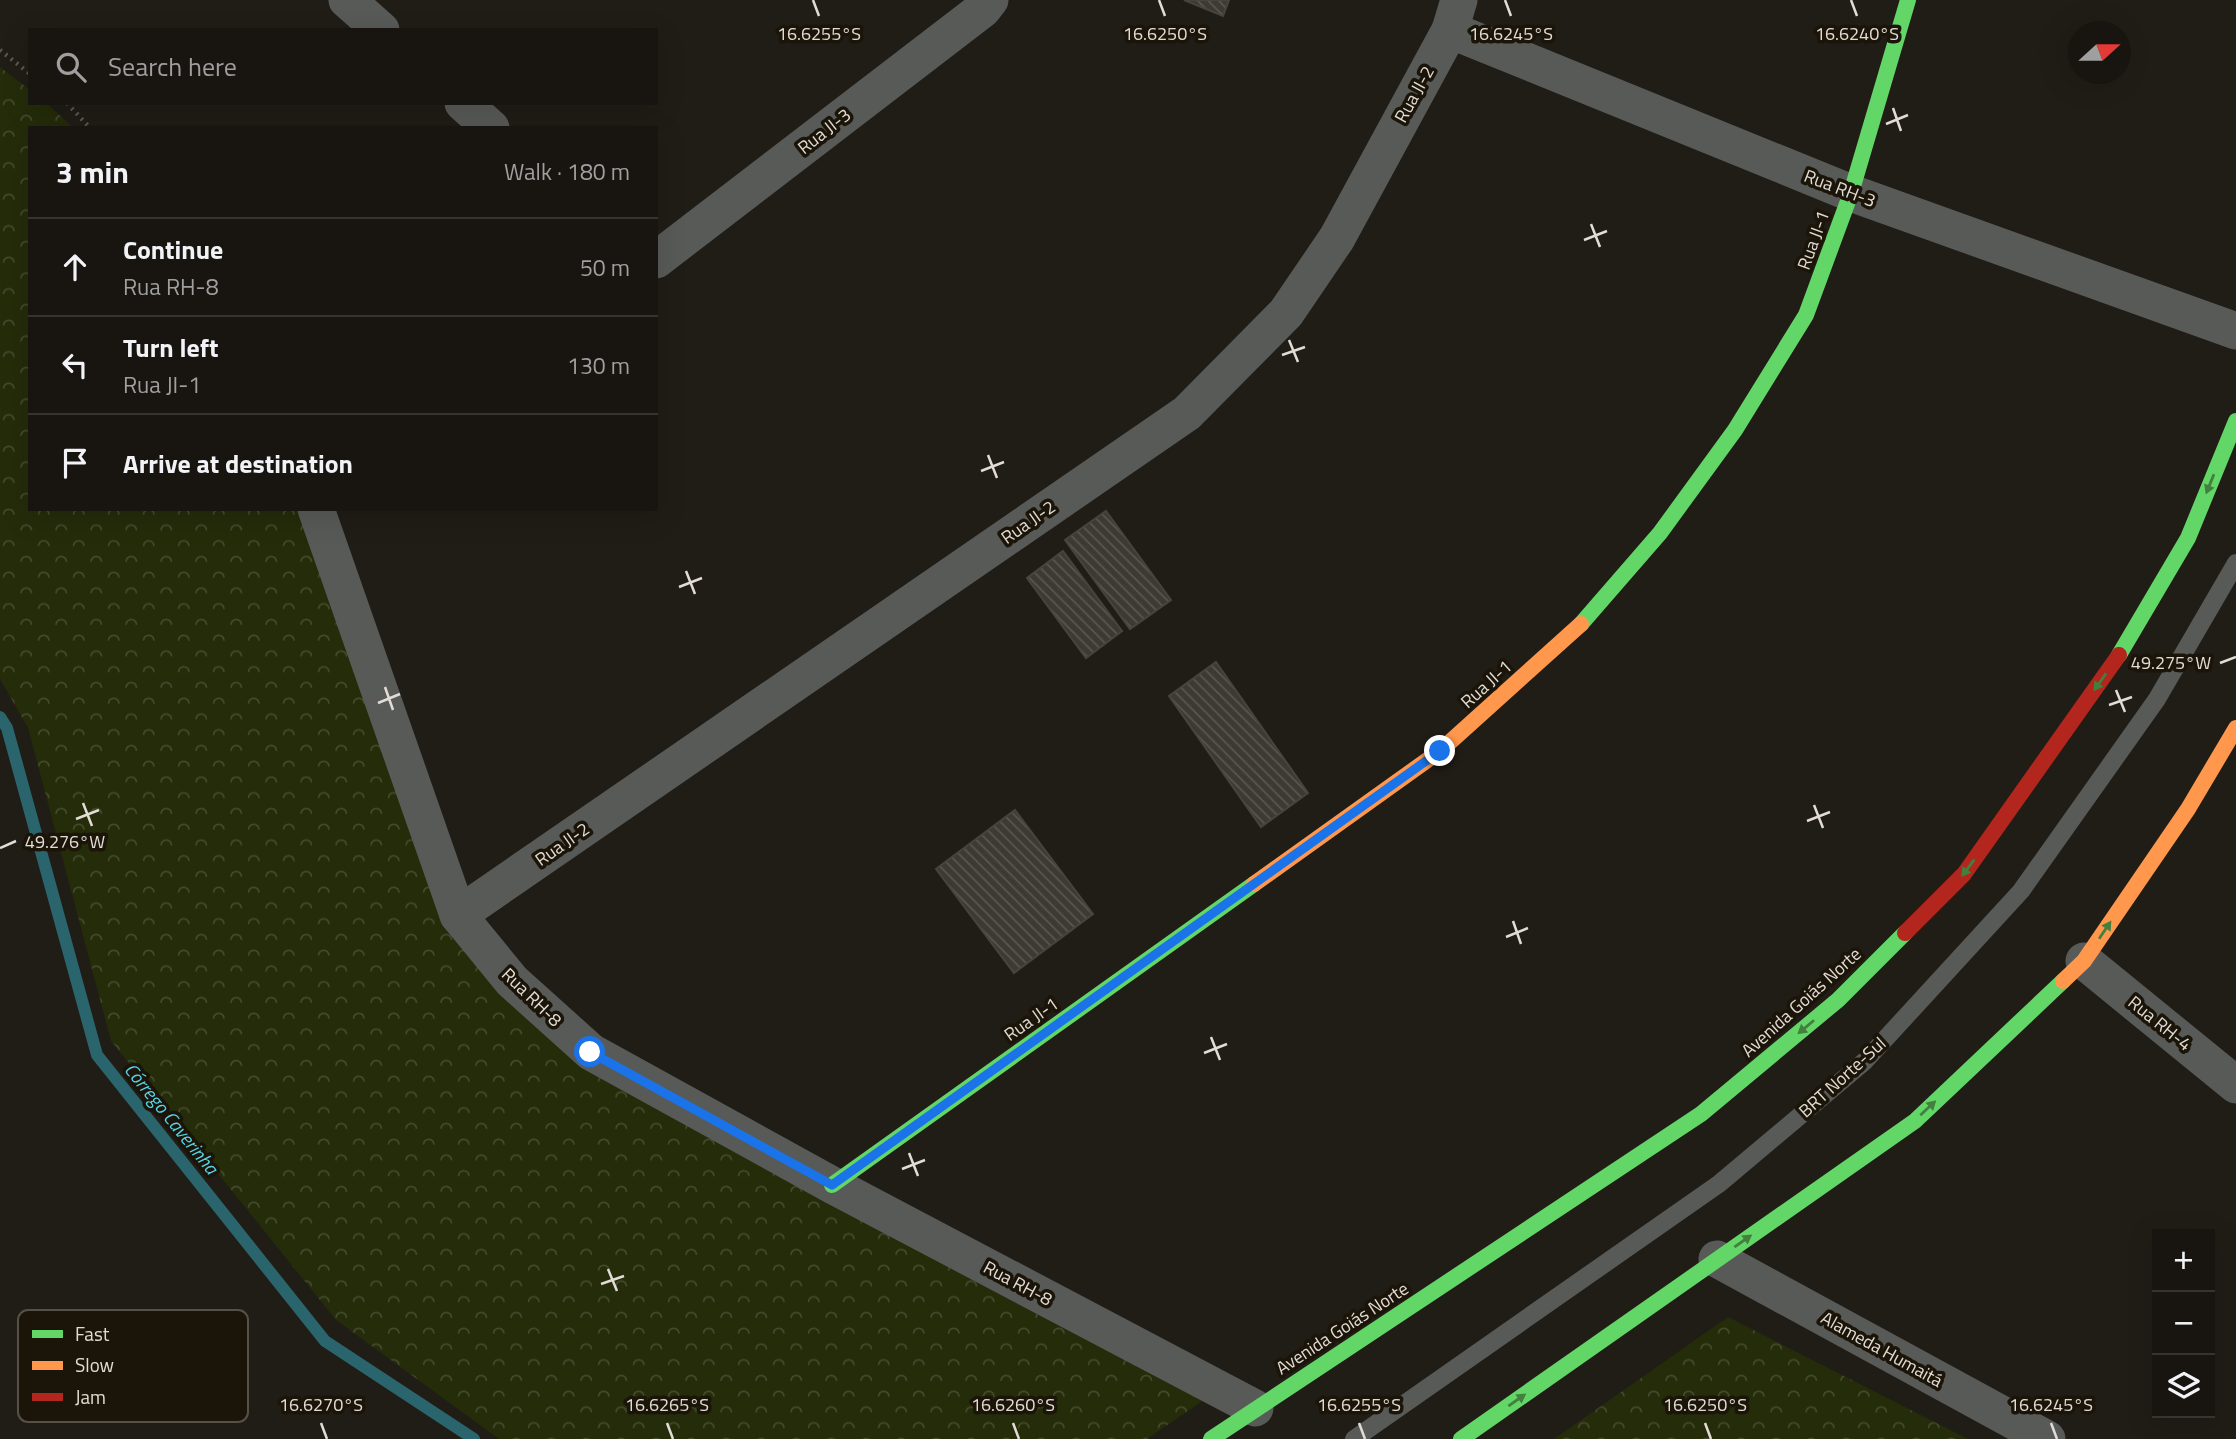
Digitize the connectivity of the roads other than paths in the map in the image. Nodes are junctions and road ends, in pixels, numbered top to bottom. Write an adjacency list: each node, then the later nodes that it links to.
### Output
1 (347, 0): 5 (street)
2 (1908, 0): 8 (main road, Rua JI-1)
3 (982, 3): 9 (street, Rua JI-3)
4 (1455, 15): 8 (street, Rua RH-3); 15 (street, Rua JI-2)
5 (379, 28)
6 (465, 105): 7 (street)
7 (489, 126)
8 (1851, 193): 10 (street, Rua RH-3); 18 (main road, Rua JI-1)
9 (658, 258)
10 (2236, 331)
11 (2236, 421): 20 (main road, Avenida Goiás Norte, one-way to 20)
12 (317, 511): 15 (street, Rua RH-8)
13 (2236, 563): 22 (lane, BRT Norte-Sul)
14 (2236, 728): 16 (main road, one-way to 14)
15 (458, 915): 18 (street, Rua RH-8)
16 (2084, 961): 17 (street, Rua RH-4); 19 (main road, one-way to 16)
17 (2236, 1085)
18 (832, 1185): 20 (street, Rua RH-8)
19 (1717, 1259): 23 (main road, one-way to 19); 24 (street, Alameda Humaitá)
20 (1255, 1408): 21 (main road, Avenida Goiás Norte)
21 (1211, 1439)
22 (1354, 1439)
23 (1461, 1439)
24 (2047, 1439)

